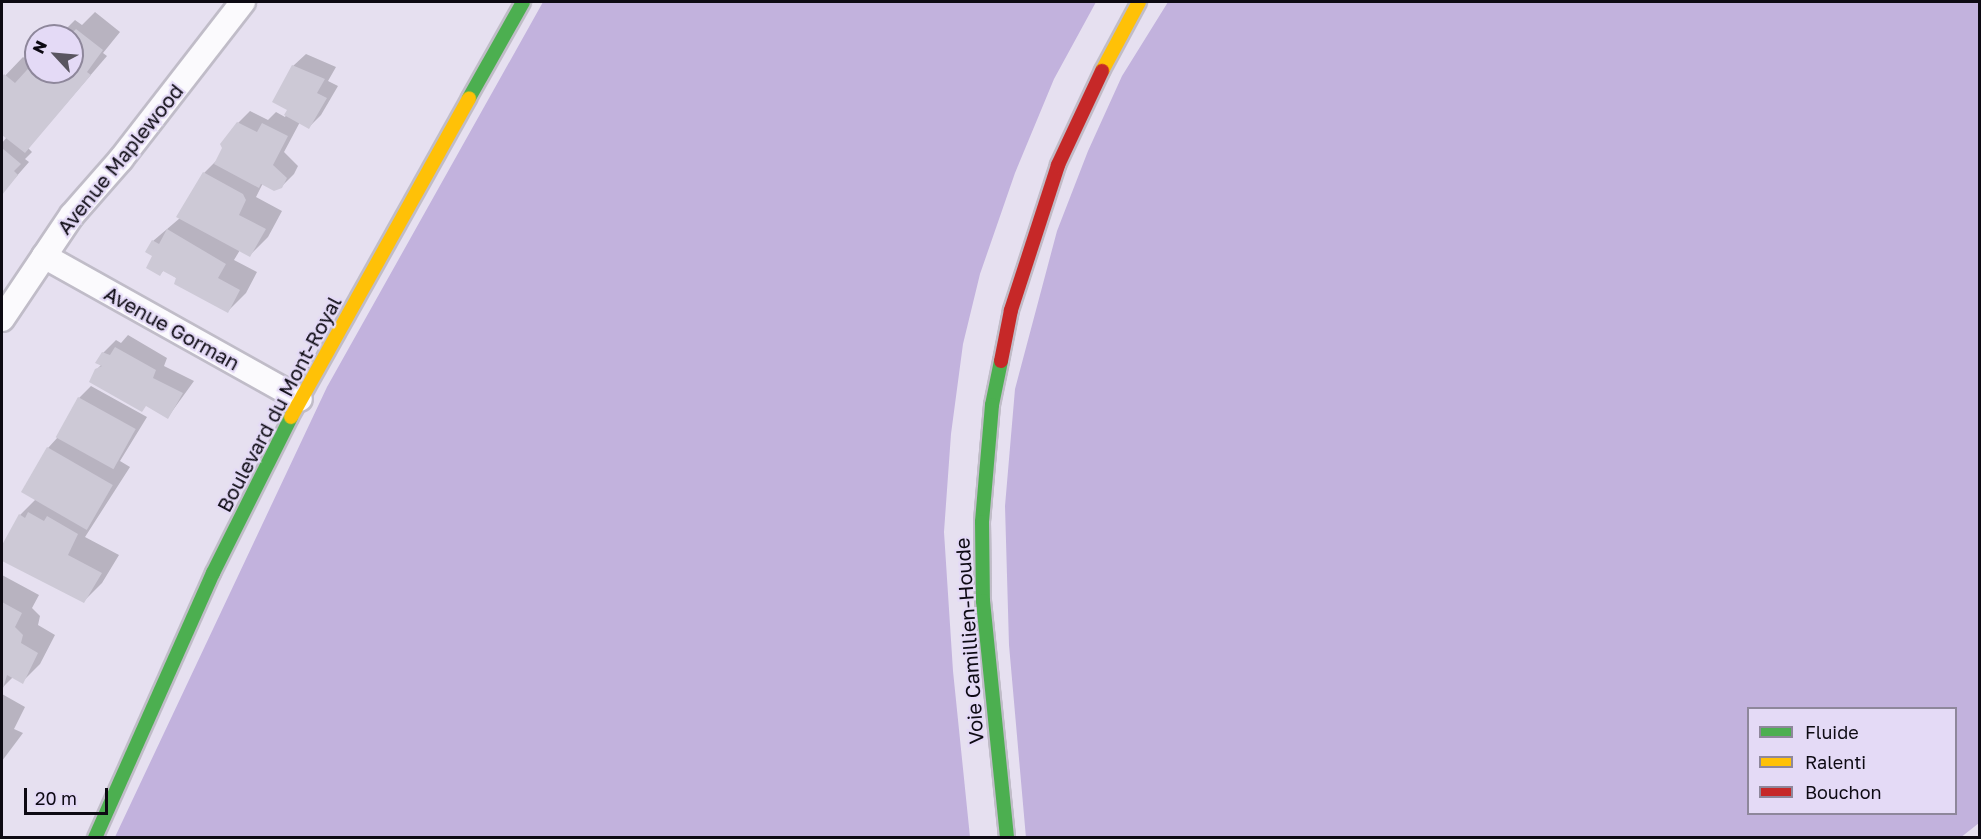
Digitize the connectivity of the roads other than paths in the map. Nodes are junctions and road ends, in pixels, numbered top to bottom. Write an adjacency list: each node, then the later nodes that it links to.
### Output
1 (243, 2): 7 (street, Avenue Maplewood)
2 (523, 2): 9 (street, Boulevard du Mont-Royal)
3 (1123, 2): 5 (street)
4 (1139, 2): 16 (street, Voie Camillien-Houde)
5 (1084, 73)
6 (1060, 124): 10 (street)
7 (44, 256): 8 (street, Avenue Maplewood); 9 (street, Avenue Gorman)
8 (2, 319)
9 (300, 399): 14 (street, Boulevard du Mont-Royal)
10 (973, 442)
11 (970, 484): 12 (street, Voie Camillien-Houde)
12 (970, 624)
13 (983, 757): 15 (street, Voie Camillien-Houde)
14 (95, 837)
15 (993, 837)
16 (1007, 837)

